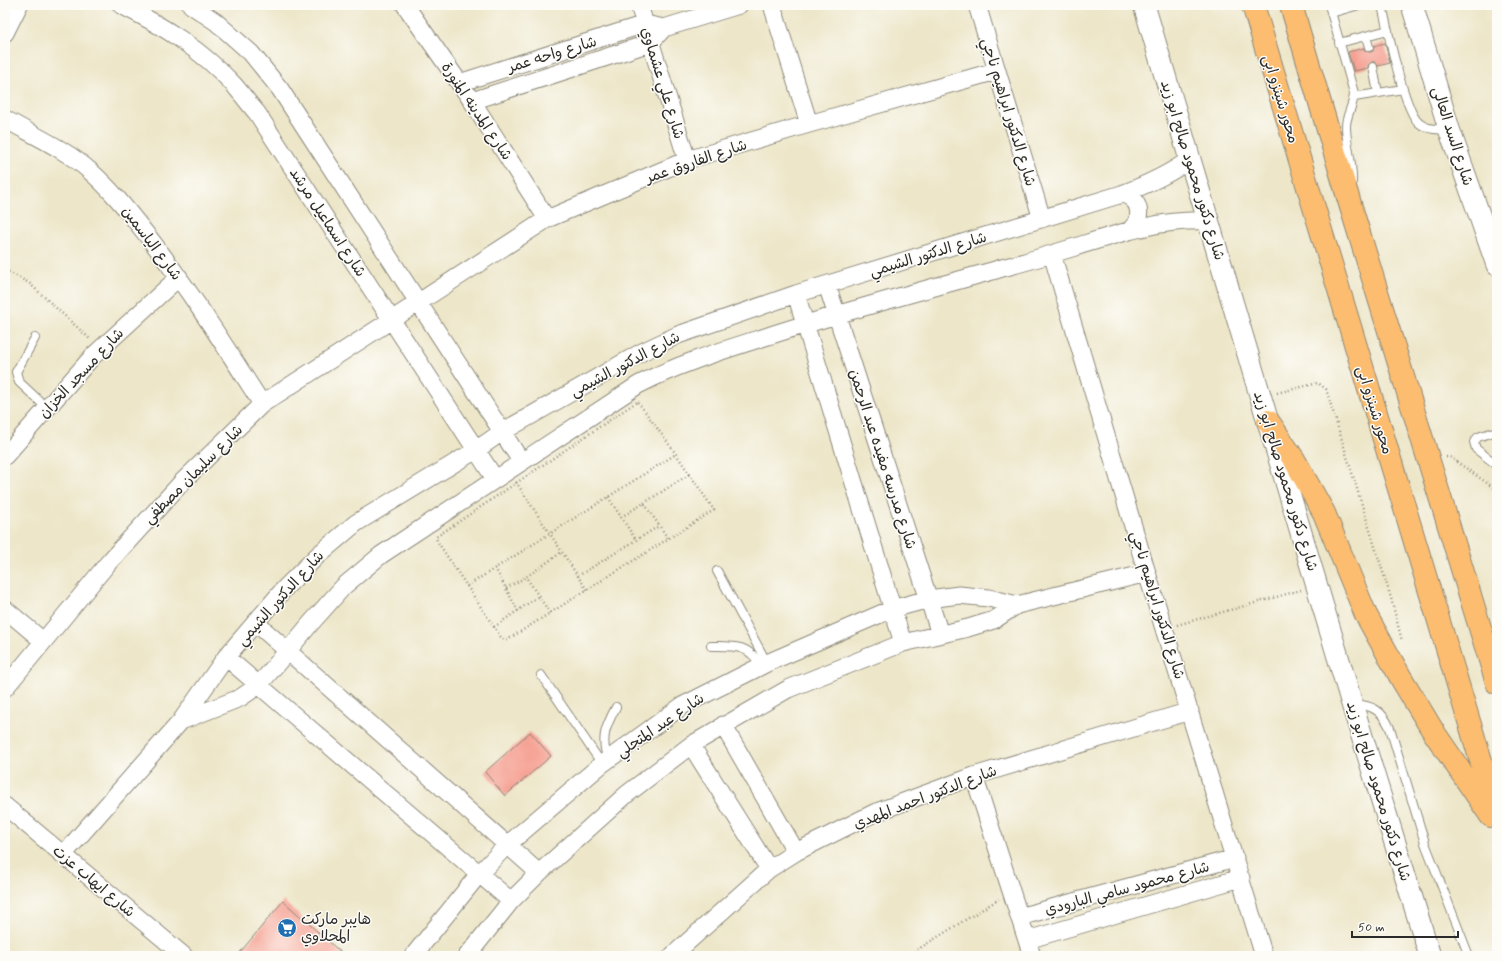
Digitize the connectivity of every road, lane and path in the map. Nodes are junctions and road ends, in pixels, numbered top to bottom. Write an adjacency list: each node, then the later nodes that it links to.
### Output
1 (19, 5): 19 (street)
2 (121, 5): 50 (street, شارع اسماعيل مرشد)
3 (190, 5): 48 (street)
4 (405, 5): 26 (street, شارع المدينه المنورة)
5 (639, 5): 16 (street, شارع علي عشماوي)
6 (739, 5): 17 (street)
7 (773, 5): 32 (street)
8 (977, 5): 25 (street, شارع الدكتور ابراهيم ناجي)
9 (1144, 5): 35 (street, شارع دكتور محمود صالح ابو زيد)
10 (1253, 5): 118 (main road, محور شينزو ابى)
11 (1291, 5): 37 (main road)
12 (1356, 5): 15 (lane)
13 (1382, 5): 18 (lane)
14 (1412, 5): 33 (street, شارع السد العالى)
15 (1330, 9): 21 (lane)
16 (645, 24): 17 (street); 22 (street, شارع علي عشماوي); 26 (street, شارع واحه عمر)
17 (664, 28): 22 (street)
18 (1388, 30): 20 (lane); 27 (lane)
19 (5, 33)
20 (1366, 36): 21 (lane); 23 (lane)
21 (1339, 42): 29 (lane)
22 (650, 43): 30 (street, شارع واحه عمر); 34 (street, شارع علي عشماوي)
23 (1369, 47)
24 (1373, 67): 28 (lane)
25 (996, 71): 32 (street, شارع الفاروق عمر); 39 (street, شارع الدكتور ابراهيم ناجي)
26 (459, 83): 30 (street, شارع المدينه المنورة)
27 (1403, 88): 28 (lane); 33 (lane)
28 (1378, 93): 29 (lane)
29 (1354, 97): 37 (lane)
30 (472, 102): 38 (street, شارع المدينه المنورة)
31 (5, 118): 45 (street, شارع الياسمين)
32 (809, 124): 34 (street, شارع الفاروق عمر)
33 (1449, 129): 43 (street, شارع السد العالى)
34 (687, 160): 38 (street, شارع الفاروق عمر)
35 (1189, 160): 36 (street, شارع الدكتور الشيمي); 40 (street, شارع دكتور محمود صالح ابو زيد)
36 (1122, 194): 39 (street, شارع الدكتور الشيمي); 41 (street)
37 (1347, 194): 63 (main road)
38 (547, 219): 48 (street, شارع الفاروق عمر)
39 (1042, 219): 46 (street, شارع الدكتور الشيمي)
40 (1208, 221): 41 (street, شارع الدكتور الشيمي); 54 (street, شارع دكتور محمود صالح ابو زيد)
41 (1130, 229): 42 (street, شارع الدكتور الشيمي)
42 (1052, 254): 49 (street, شارع الدكتور الشيمي); 79 (street, شارع الدكتور ابراهيم ناجي)
43 (1497, 265)
44 (5, 270): 53 (path)
45 (179, 277): 53 (street, شارع مسجد الخزان); 55 (street, شارع الياسمين)
46 (827, 285): 47 (street, شارع الدكتور الشيمي); 49 (street, شارع مدرسه مفيده عبد الرحمن)
47 (796, 294): 51 (street); 59 (street, شارع الدكتور الشيمي)
48 (418, 302): 50 (street, شارع سليمان مصطفي); 59 (street)
49 (836, 314): 51 (street, شارع الدكتور الشيمي); 87 (street, شارع مدرسه مفيده عبد الرحمن)
50 (392, 319): 55 (street, شارع سليمان مصطفي); 60 (street, شارع اسماعيل مرشد)
51 (805, 324): 65 (street, شارع الدكتور الشيمي); 90 (street)
52 (35, 338): 56 (lane)
53 (100, 349): 56 (street, شارع مسجد الخزان)
54 (1261, 397): 57 (street, شارع دكتور محمود صالح ابو زيد); 100 (path)
55 (262, 404): 98 (street, شارع سليمان مصطفي)
56 (47, 408): 62 (street, شارع مسجد الخزان)
57 (1268, 421): 83 (street, شارع دكتور محمود صالح ابو زيد); 119 (main road)
58 (1497, 431): 64 (lane)
59 (502, 432): 60 (street, شارع الدكتور الشيمي); 65 (street)
60 (476, 450): 65 (street, شارع اسماعيل مرشد); 94 (street, شارع الدكتور الشيمي)
61 (676, 454): 65 (path); 66 (path); 68 (path)
62 (5, 456)
63 (1428, 457): 67 (path); 106 (main road)
64 (1497, 465)
65 (510, 473): 72 (path); 82 (path); 102 (street, شارع الدكتور الشيمي)
66 (690, 474): 69 (path); 74 (path)
67 (1497, 490)
68 (608, 497): 70 (path); 72 (path)
69 (644, 503): 70 (path); 71 (path)
70 (621, 517): 73 (path)
71 (659, 526): 73 (path); 74 (path)
72 (550, 533): 75 (path); 76 (path)
73 (636, 540): 80 (path)
74 (669, 540): 85 (path)
75 (562, 552): 80 (path); 81 (path)
76 (495, 568): 82 (path); 84 (path)
77 (717, 571): 104 (lane)
78 (1497, 571): 88 (path)
79 (1148, 573): 89 (street, شارع عبد المتجلي); 96 (street, شارع الدكتور ابراهيم ناجي)
80 (578, 576): 85 (path)
81 (526, 577): 84 (path); 86 (path)
82 (467, 586): 95 (path)
83 (1317, 586): 96 (path); 109 (street, شارع دكتور محمود صالح ابو زيد)
84 (506, 588): 92 (path)
85 (587, 590): 93 (path)
86 (539, 596): 92 (path); 93 (path)
87 (929, 599): 89 (street, شارع عبد المتجلي); 90 (street, شارع عبد المتجلي); 97 (street, شارع مدرسه مفيده عبد الرحمن)
88 (1497, 599)
89 (1017, 605): 97 (street, شارع عبد المتجلي)
90 (892, 608): 99 (street); 104 (street, شارع عبد المتجلي)
91 (5, 609): 98 (street)
92 (518, 610): 95 (path)
93 (550, 613): 95 (path)
94 (256, 623): 102 (street); 103 (street, شارع الدكتور الشيمي)
95 (494, 627)
96 (1165, 628): 111 (street, شارع الدكتور ابراهيم ناجي)
97 (940, 634): 99 (street, شارع عبد المتجلي)
98 (43, 641): 108 (street, شارع سليمان مصطفي)
99 (903, 643): 113 (street, شارع عبد المتجلي)
100 (1403, 644)
101 (711, 646): 104 (lane)
102 (287, 651): 107 (street, شارع الدكتور الشيمي); 120 (street)
103 (226, 657): 107 (street); 112 (street, شارع الدكتور الشيمي)
104 (764, 664): 115 (street, شارع عبد المتجلي)
105 (541, 675): 115 (lane)
106 (1497, 684)
107 (259, 686): 112 (street, شارع الدكتور الشيمي); 126 (street)
108 (5, 688)
109 (1352, 704): 138 (street, شارع دكتور محمود صالح ابو زيد); 139 (lane)
110 (616, 707): 115 (lane)
111 (1190, 711): 116 (street, شارع الدكتور احمد المهدي); 123 (street, شارع الدكتور ابراهيم ناجي)
112 (181, 721): 122 (street, شارع الدكتور الشيمي)
113 (724, 725): 114 (street, شارع عبد المتجلي); 121 (street)
114 (691, 745): 124 (street); 125 (street, شارع عبد المتجلي)
115 (605, 762): 120 (street, شارع عبد المتجلي)
116 (974, 776): 121 (street, شارع الدكتور احمد المهدي); 128 (street)
117 (5, 806): 122 (street, شارع ايهاب عزت)
118 (1497, 814)
119 (1497, 824)
120 (507, 845): 125 (street); 126 (street, شارع عبد المتجلي)
121 (796, 852): 124 (street, شارع الدكتور احمد المهدي)
122 (63, 855): 132 (street, شارع ايهاب عزت)
123 (1235, 858): 127 (street, شارع الدكتور ابراهيم ناجي); 130 (street, شارع محمود سامي البارودي)
124 (769, 869): 135 (street, شارع الدكتور احمد المهدي)
125 (539, 873): 129 (street, شارع عبد المتجلي)
126 (479, 874): 129 (street); 133 (street, شارع عبد المتجلي)
127 (1241, 878): 131 (street, شارع محمود سامي البارودي); 137 (street, شارع الدكتور ابراهيم ناجي)
128 (1011, 891): 130 (street); 136 (path)
129 (511, 901): 134 (street, شارع عبد المتجلي)
130 (1019, 917): 131 (street)
131 (1029, 948)
132 (184, 956)
133 (413, 956)
134 (467, 956)
135 (672, 956)
136 (907, 956)
137 (1264, 956)
138 (1430, 956)
139 (1469, 956)

